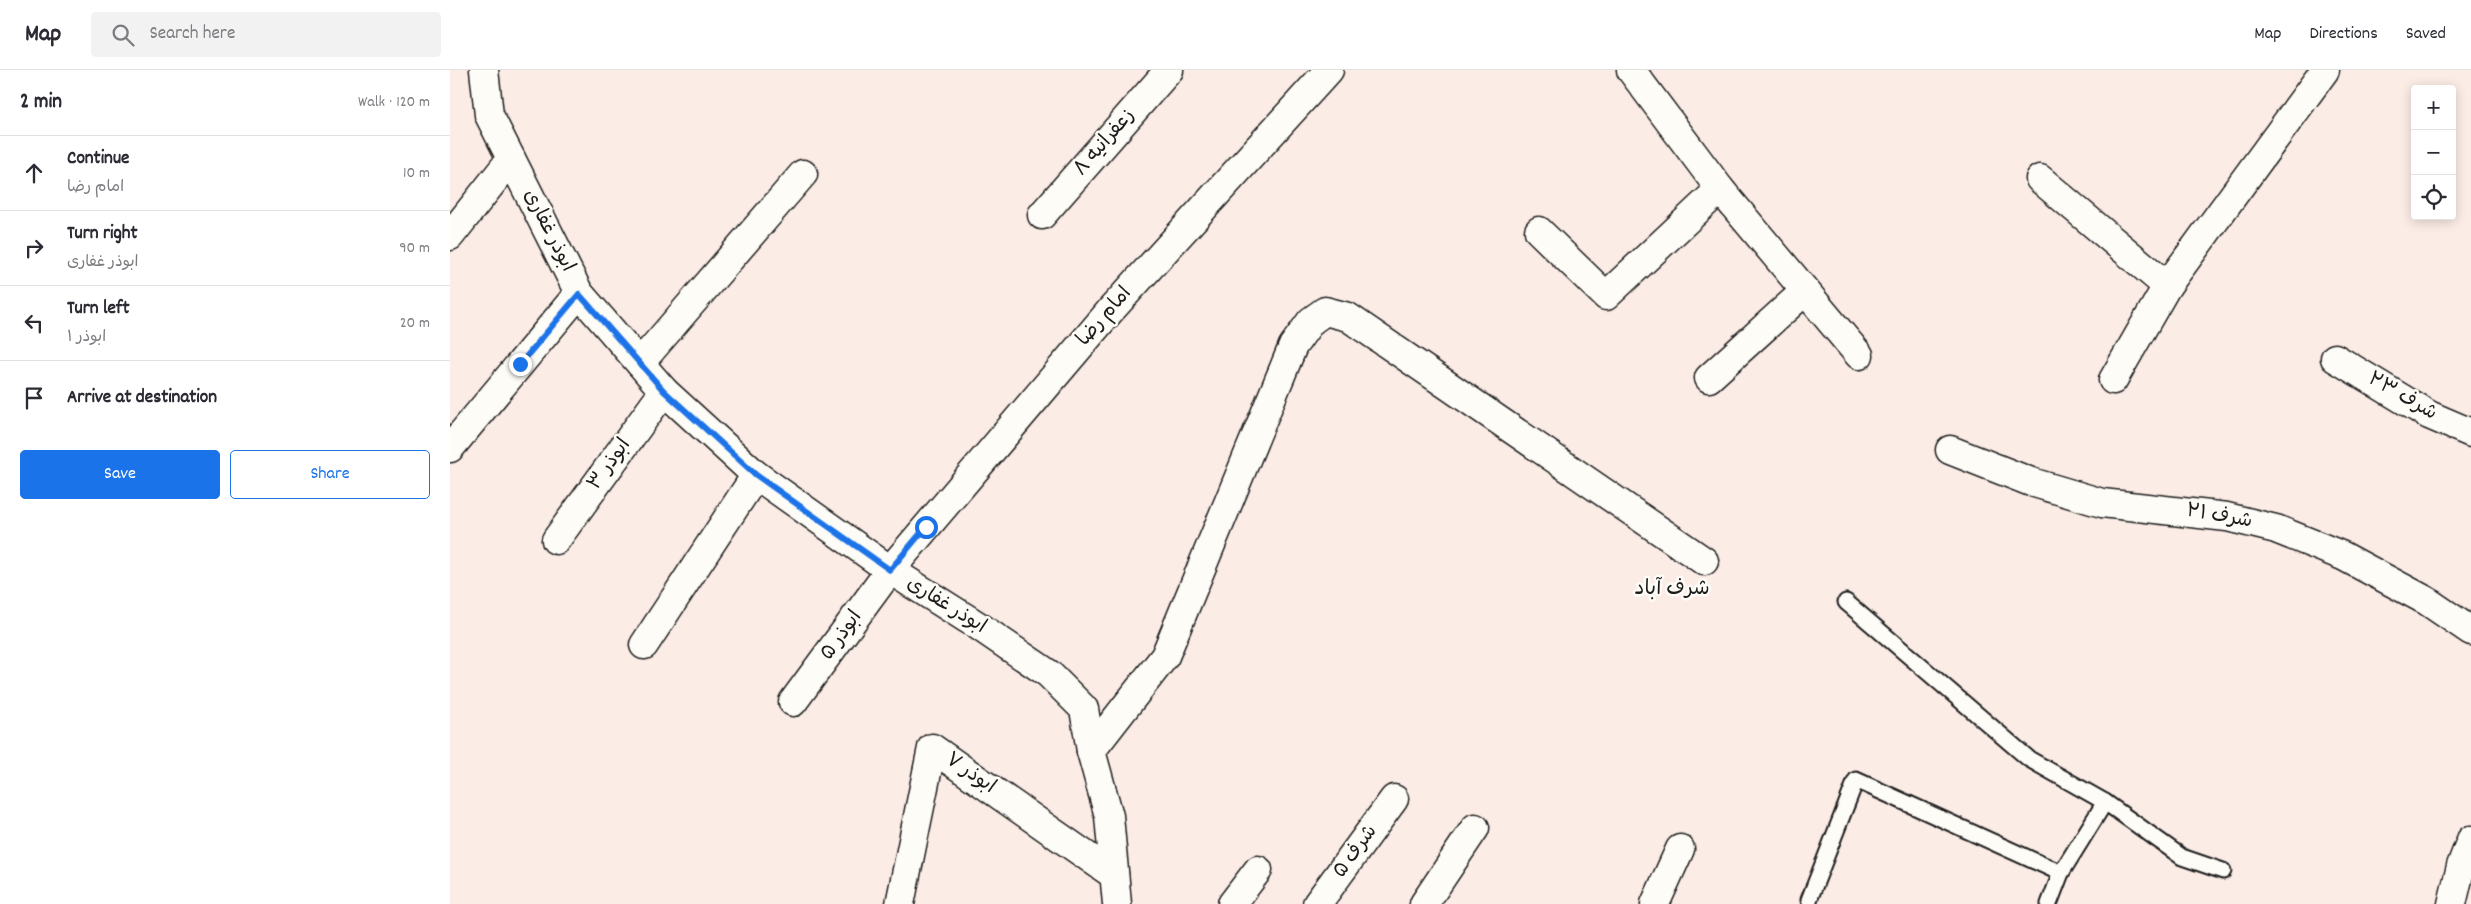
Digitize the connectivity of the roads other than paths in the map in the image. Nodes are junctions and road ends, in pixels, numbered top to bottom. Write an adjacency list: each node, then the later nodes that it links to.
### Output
1 (484, 70): 6 (street, ابوذر غفاری)
2 (1169, 70): 10 (street, زعفرانیه ۸)
3 (1328, 70): 28 (street, امام رضا)
4 (1631, 70): 9 (street)
5 (2325, 70): 13 (street)
6 (511, 159): 12 (street); 15 (street, ابوذر غفاری)
7 (802, 174): 18 (street)
8 (2040, 179): 13 (street)
9 (1720, 189): 11 (street); 14 (street)
10 (1042, 215)
11 (1539, 231)
12 (450, 236)
13 (2167, 286): 20 (street)
14 (1805, 291): 16 (street); 19 (street)
15 (579, 294): 18 (street, ابوذر غفاری); 23 (street)
16 (1859, 355)
17 (2335, 358): 22 (street, شرف ۲۳)
18 (640, 363): 21 (street, ابوذر غفاری)
19 (1709, 378)
20 (2113, 380)
21 (664, 391): 25 (street, ابوذر غفاری); 26 (street, ابوذر ۳)
22 (2471, 433)
23 (450, 448)
24 (1950, 450): 30 (street, شرف ۲۱)
25 (756, 475): 28 (street, ابوذر غفاری); 31 (street)
26 (556, 540)
27 (1704, 561): 33 (street)
28 (890, 570): 32 (street, ابوذر ۵); 33 (street, ابوذر غفاری)
29 (1846, 602): 35 (lane)
30 (2471, 631)
31 (644, 645)
32 (794, 702)
33 (1091, 751): 42 (street, ابوذر غفاری)
34 (1394, 799): 47 (street, شرف ۵)
35 (2106, 802): 40 (lane); 41 (lane)
36 (1475, 828): 48 (street)
37 (2471, 840): 51 (street)
38 (1680, 849): 49 (street)
39 (1258, 870): 46 (street)
40 (2223, 871)
41 (2062, 873): 43 (lane); 50 (lane)
42 (1114, 875): 44 (street, ابوذر ۷); 45 (street, ابوذر غفاری)
43 (1809, 900)
44 (900, 904)
45 (1117, 904)
46 (1232, 904)
47 (1317, 904)
48 (1424, 904)
49 (1655, 904)
50 (2049, 904)
51 (2452, 904)

